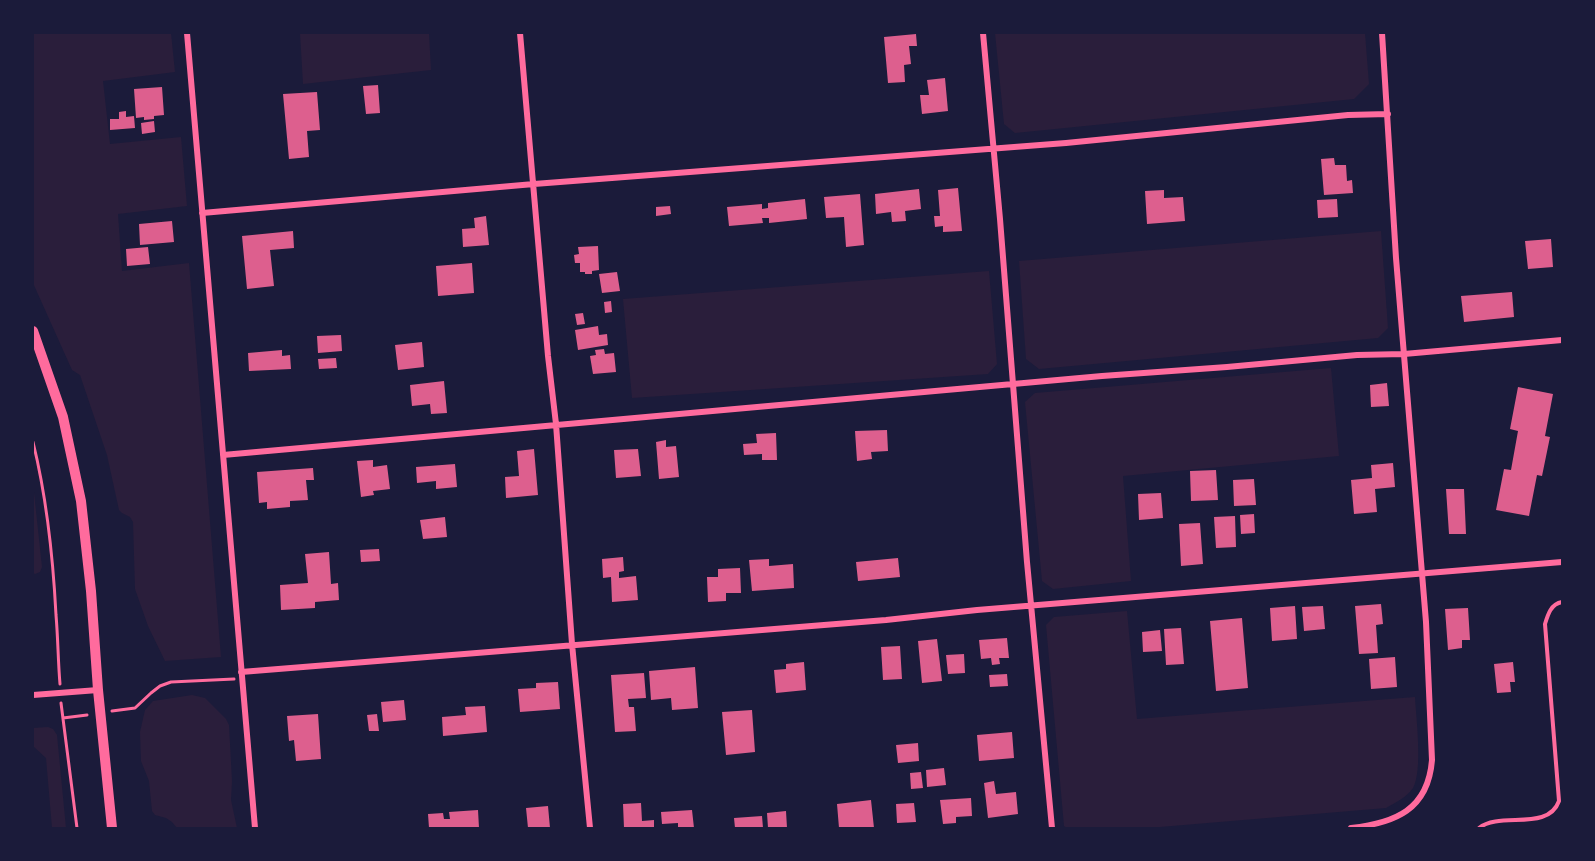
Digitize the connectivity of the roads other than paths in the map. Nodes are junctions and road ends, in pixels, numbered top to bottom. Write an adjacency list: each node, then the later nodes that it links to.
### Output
1 (187, 33): 8 (street)
2 (520, 33): 7 (street)
3 (982, 33): 6 (street)
4 (1382, 33): 5 (street)
5 (1388, 114): 6 (street); 11 (street)
6 (993, 148): 7 (street); 12 (street)
7 (534, 184): 8 (street); 13 (street)
8 (202, 213): 14 (street)
9 (33, 331): 21 (street)
10 (1562, 340): 11 (street)
11 (1404, 354): 12 (street); 16 (street)
12 (1014, 384): 13 (street); 18 (street)
13 (556, 424): 14 (street); 19 (street)
14 (223, 455): 20 (street)
15 (1562, 562): 16 (street)
16 (1422, 574): 18 (street); 27 (street)
17 (1562, 602): 28 (lane)
18 (1032, 606): 19 (street); 26 (street)
19 (572, 644): 20 (street); 25 (street)
20 (241, 675): 24 (street)
21 (98, 690): 22 (street); 23 (street)
22 (33, 695)
23 (112, 828)
24 (255, 828)
25 (590, 828)
26 (1052, 828)
27 (1351, 828)
28 (1479, 828)

